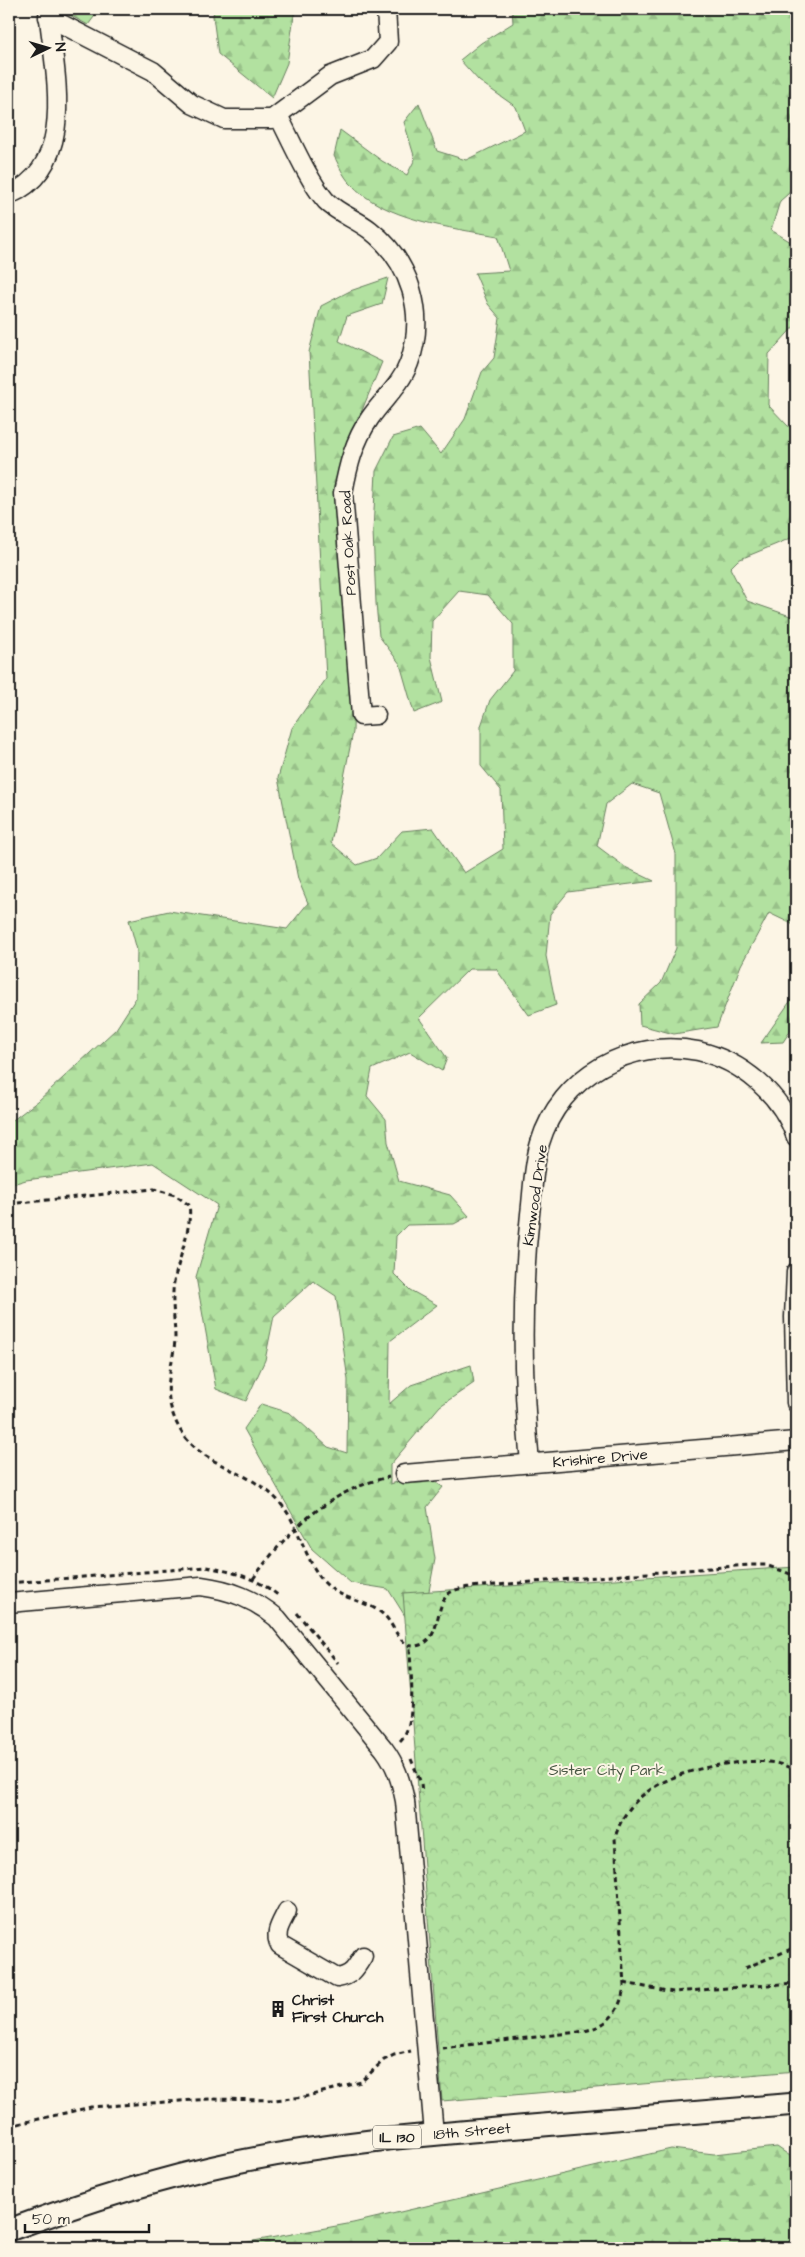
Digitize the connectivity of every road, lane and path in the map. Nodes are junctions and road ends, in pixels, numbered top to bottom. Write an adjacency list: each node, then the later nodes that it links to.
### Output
1 (386, 9): 3 (street)
2 (48, 13): 3 (street); 4 (street)
3 (278, 115): 5 (street, Post Oak Road)
4 (9, 195)
5 (376, 715)
6 (796, 1137): 11 (street, Kimwood Drive)
7 (9, 1204): 13 (path)
8 (796, 1272): 9 (street)
9 (796, 1403)
10 (796, 1441): 11 (street, Krishire Drive)
11 (530, 1463): 12 (street, Krishire Drive)
12 (404, 1474): 13 (path)
13 (296, 1527): 15 (path); 20 (path)
14 (796, 1576): 20 (path)
15 (253, 1579): 16 (path); 17 (path)
16 (9, 1583)
17 (286, 1602)
18 (9, 1603): 35 (street)
19 (291, 1606): 21 (path)
20 (410, 1646): 22 (path)
21 (339, 1665)
22 (394, 1733)
23 (410, 1756): 25 (path)
24 (796, 1771): 32 (path)
25 (423, 1803)
26 (794, 1856): 27 (path)
27 (796, 1862)
28 (287, 1911): 30 (street)
29 (796, 1947): 31 (path)
30 (363, 1956)
31 (744, 1968)
32 (624, 1983): 33 (path); 35 (path)
33 (796, 1983)
34 (442, 2038): 35 (path)
35 (435, 2048): 37 (path); 38 (street)
36 (796, 2104): 38 (main road, 18th Street / IL 130)
37 (9, 2126)
38 (434, 2134): 39 (main road, 18th Street / IL 130)
39 (9, 2230)

